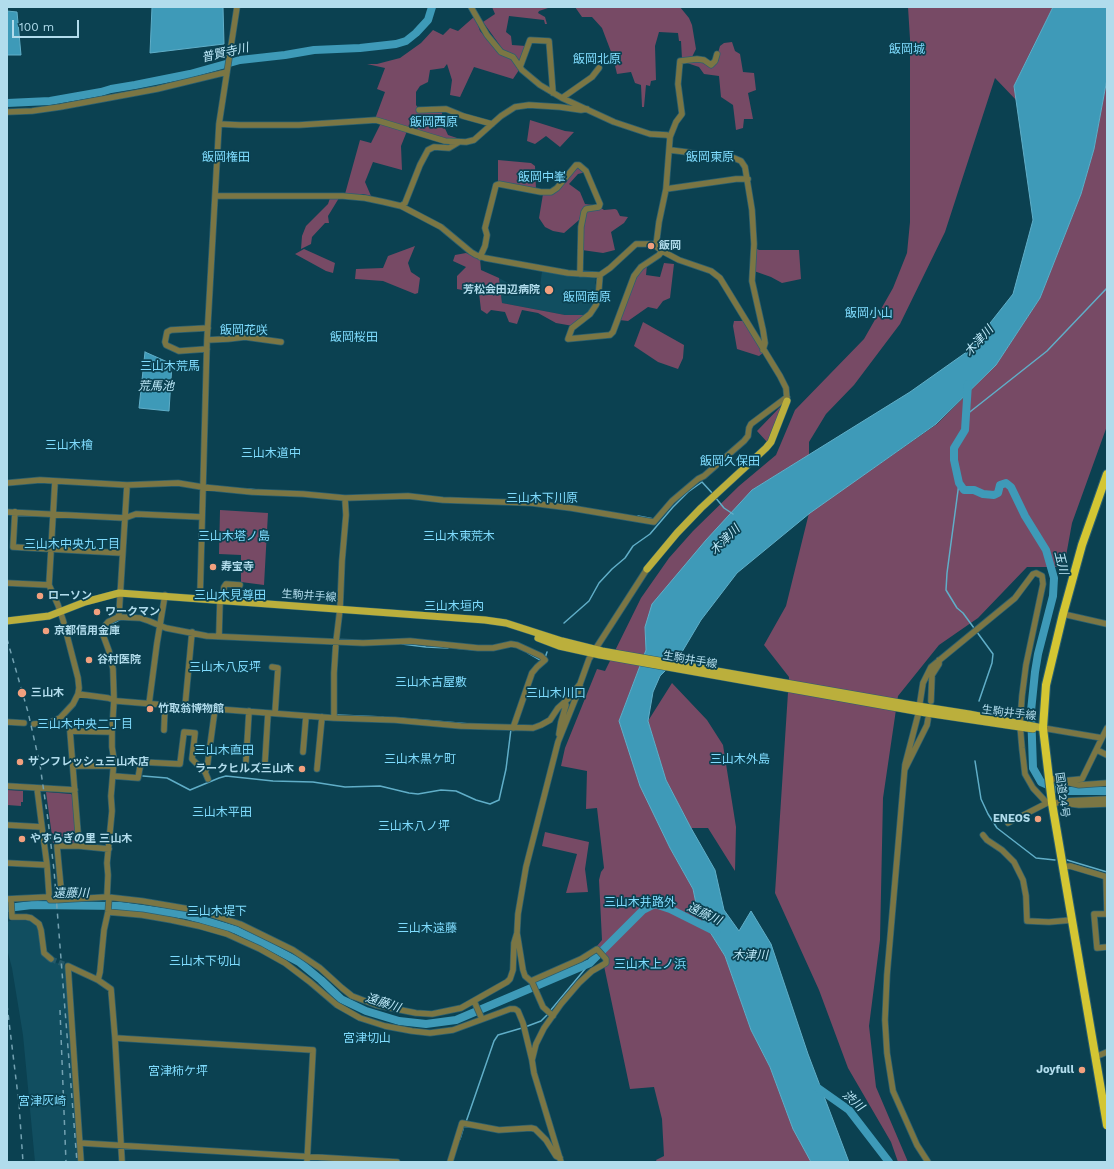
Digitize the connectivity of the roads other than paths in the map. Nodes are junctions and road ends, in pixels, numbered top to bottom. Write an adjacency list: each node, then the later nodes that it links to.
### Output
1 (237, 7): 6 (street)
2 (471, 7): 4 (street)
3 (717, 54): 14 (street)
4 (520, 67): 7 (street); 7 (street)
5 (599, 68): 8 (street)
6 (227, 70): 11 (street); 12 (street)
7 (553, 93): 8 (street)
8 (562, 98): 9 (street)
9 (587, 109): 13 (street); 14 (street)
10 (419, 110): 13 (street)
11 (7, 112)
12 (219, 124): 15 (street); 19 (street)
13 (492, 124): 15 (street)
14 (670, 137): 16 (street)
15 (460, 142): 20 (street)
16 (670, 150): 17 (street); 18 (street)
17 (748, 179): 18 (street); 30 (street)
18 (666, 189): 21 (street)
19 (215, 196): 20 (street); 26 (street)
20 (401, 206): 23 (street)
21 (656, 246): 22 (street); 25 (street)
22 (662, 251): 25 (street); 30 (street)
23 (480, 257): 24 (street); 24 (street)
24 (580, 274): 25 (street)
25 (600, 275)
26 (208, 328): 27 (street); 29 (street)
27 (207, 340): 28 (street); 29 (street)
28 (281, 342)
29 (207, 349): 36 (street)
30 (763, 350): 31 (street)
31 (787, 399): 37 (street); 46 (main road)
32 (1107, 474): 56 (highway, 国道24号)
33 (55, 481): 34 (street); 35 (street); 40 (street)
34 (7, 483)
35 (127, 485): 36 (street); 42 (street)
36 (202, 487): 37 (street); 41 (street)
37 (345, 498): 54 (street)
38 (7, 512): 39 (street)
39 (15, 512): 40 (street); 43 (street)
40 (53, 514): 42 (street); 44 (street)
41 (202, 517): 42 (street); 52 (street)
42 (125, 518): 45 (street)
43 (10, 547): 44 (street)
44 (52, 549): 45 (street); 48 (street)
45 (122, 553): 50 (street)
46 (647, 570): 64 (street)
47 (7, 583): 48 (street)
48 (49, 585): 55 (street)
49 (240, 585): 53 (street)
50 (119, 593): 51 (main road, 生駒井手線); 55 (main road, 生駒井手線); 57 (street)
51 (165, 596): 52 (main road, 生駒井手線); 60 (street)
52 (200, 598): 53 (main road, 生駒井手線)
53 (221, 600): 54 (main road, 生駒井手線); 62 (street)
54 (340, 609): 63 (street); 64 (main road, 生駒井手線)
55 (60, 612): 58 (main road, 生駒井手線); 68 (street)
56 (1063, 614): 59 (street); 89 (highway, 国道24号)
57 (118, 617): 60 (street); 69 (street)
58 (7, 621)
59 (1107, 624)
60 (160, 626): 61 (street); 72 (street)
61 (192, 632): 62 (street); 74 (street)
62 (219, 636): 63 (street)
63 (336, 642): 82 (street); 88 (street)
64 (597, 652): 67 (street); 75 (main road, 生駒井手線)
65 (939, 660): 70 (street); 75 (street); 87 (street)
66 (272, 667): 79 (street)
67 (580, 684): 71 (street); 94 (street)
68 (78, 694): 69 (street); 86 (street)
69 (114, 700): 72 (street); 92 (street)
70 (931, 701)
71 (565, 702): 88 (street); 94 (street)
72 (149, 704): 73 (street)
73 (165, 705): 74 (street); 91 (street)
74 (185, 707): 76 (street)
75 (919, 708): 87 (main road, 生駒井手線); 103 (street)
76 (215, 709): 77 (street); 104 (street)
77 (249, 711): 78 (street); 98 (street)
78 (268, 713): 79 (street); 99 (street)
79 (275, 713): 80 (street)
80 (306, 716): 81 (street); 96 (street)
81 (322, 717): 82 (street); 102 (street)
82 (334, 718): 88 (street)
83 (928, 719): 103 (street)
84 (7, 722): 85 (street)
85 (24, 723)
86 (34, 724)
87 (1022, 726): 89 (main road, 生駒井手線); 114 (street)
88 (513, 728)
89 (1043, 728): 93 (street); 107 (highway, 国道24号)
90 (1107, 728): 93 (street)
91 (164, 730)
92 (112, 732): 100 (street); 101 (street)
93 (1102, 738): 95 (street)
94 (558, 742): 134 (street)
95 (1097, 750): 97 (street); 108 (street)
96 (303, 752)
97 (1107, 755)
98 (246, 761)
99 (265, 762)
100 (73, 766): 101 (street); 112 (street)
101 (114, 766): 105 (street)
102 (317, 769)
103 (904, 771): 156 (street)
104 (205, 772): 105 (street); 106 (street)
105 (113, 776): 121 (street)
106 (208, 779)
107 (1049, 779): 108 (street); 114 (highway, 国道24号)
108 (1061, 781): 109 (street)
109 (1107, 783)
110 (7, 786): 111 (street)
111 (37, 788): 112 (street); 118 (street)
112 (75, 790): 120 (street)
113 (1107, 799): 114 (street)
114 (1053, 803): 115 (street); 116 (street); 124 (highway, 国道24号)
115 (1107, 804)
116 (1008, 823)
117 (7, 825): 118 (street)
118 (42, 827): 123 (street)
119 (984, 835): 133 (street)
120 (79, 846): 121 (street); 128 (street)
121 (109, 849): 129 (street)
122 (7, 863): 123 (street)
123 (47, 865): 126 (street)
124 (1062, 867): 125 (street); 133 (highway, 国道24号)
125 (1107, 877): 131 (street)
126 (48, 898): 127 (street); 128 (street)
127 (9, 899): 132 (street)
128 (62, 899): 129 (street)
129 (108, 899): 130 (street); 139 (street)
130 (108, 911): 137 (street); 141 (street)
131 (1107, 913): 135 (street)
132 (9, 918): 136 (street)
133 (1072, 920): 144 (highway, 国道24号)
134 (517, 933): 138 (street); 139 (street)
135 (1107, 947)
136 (51, 959)
137 (98, 980): 142 (street); 148 (street)
138 (531, 981): 140 (street); 140 (street)
139 (475, 1003): 141 (street)
140 (553, 1016): 145 (street)
141 (481, 1017): 145 (street)
142 (115, 1038): 149 (street); 150 (street)
143 (1107, 1052): 144 (street)
144 (1095, 1057): 146 (highway, 国道24号)
145 (532, 1060): 151 (street)
146 (1106, 1114): 147 (highway, 国道24号)
147 (1107, 1125)
148 (80, 1143): 149 (street); 152 (street)
149 (121, 1146): 150 (street); 153 (street)
150 (307, 1159): 154 (street)
151 (561, 1160): 155 (street)
152 (81, 1162)
153 (122, 1162)
154 (397, 1162)
155 (450, 1162)
156 (928, 1162)

